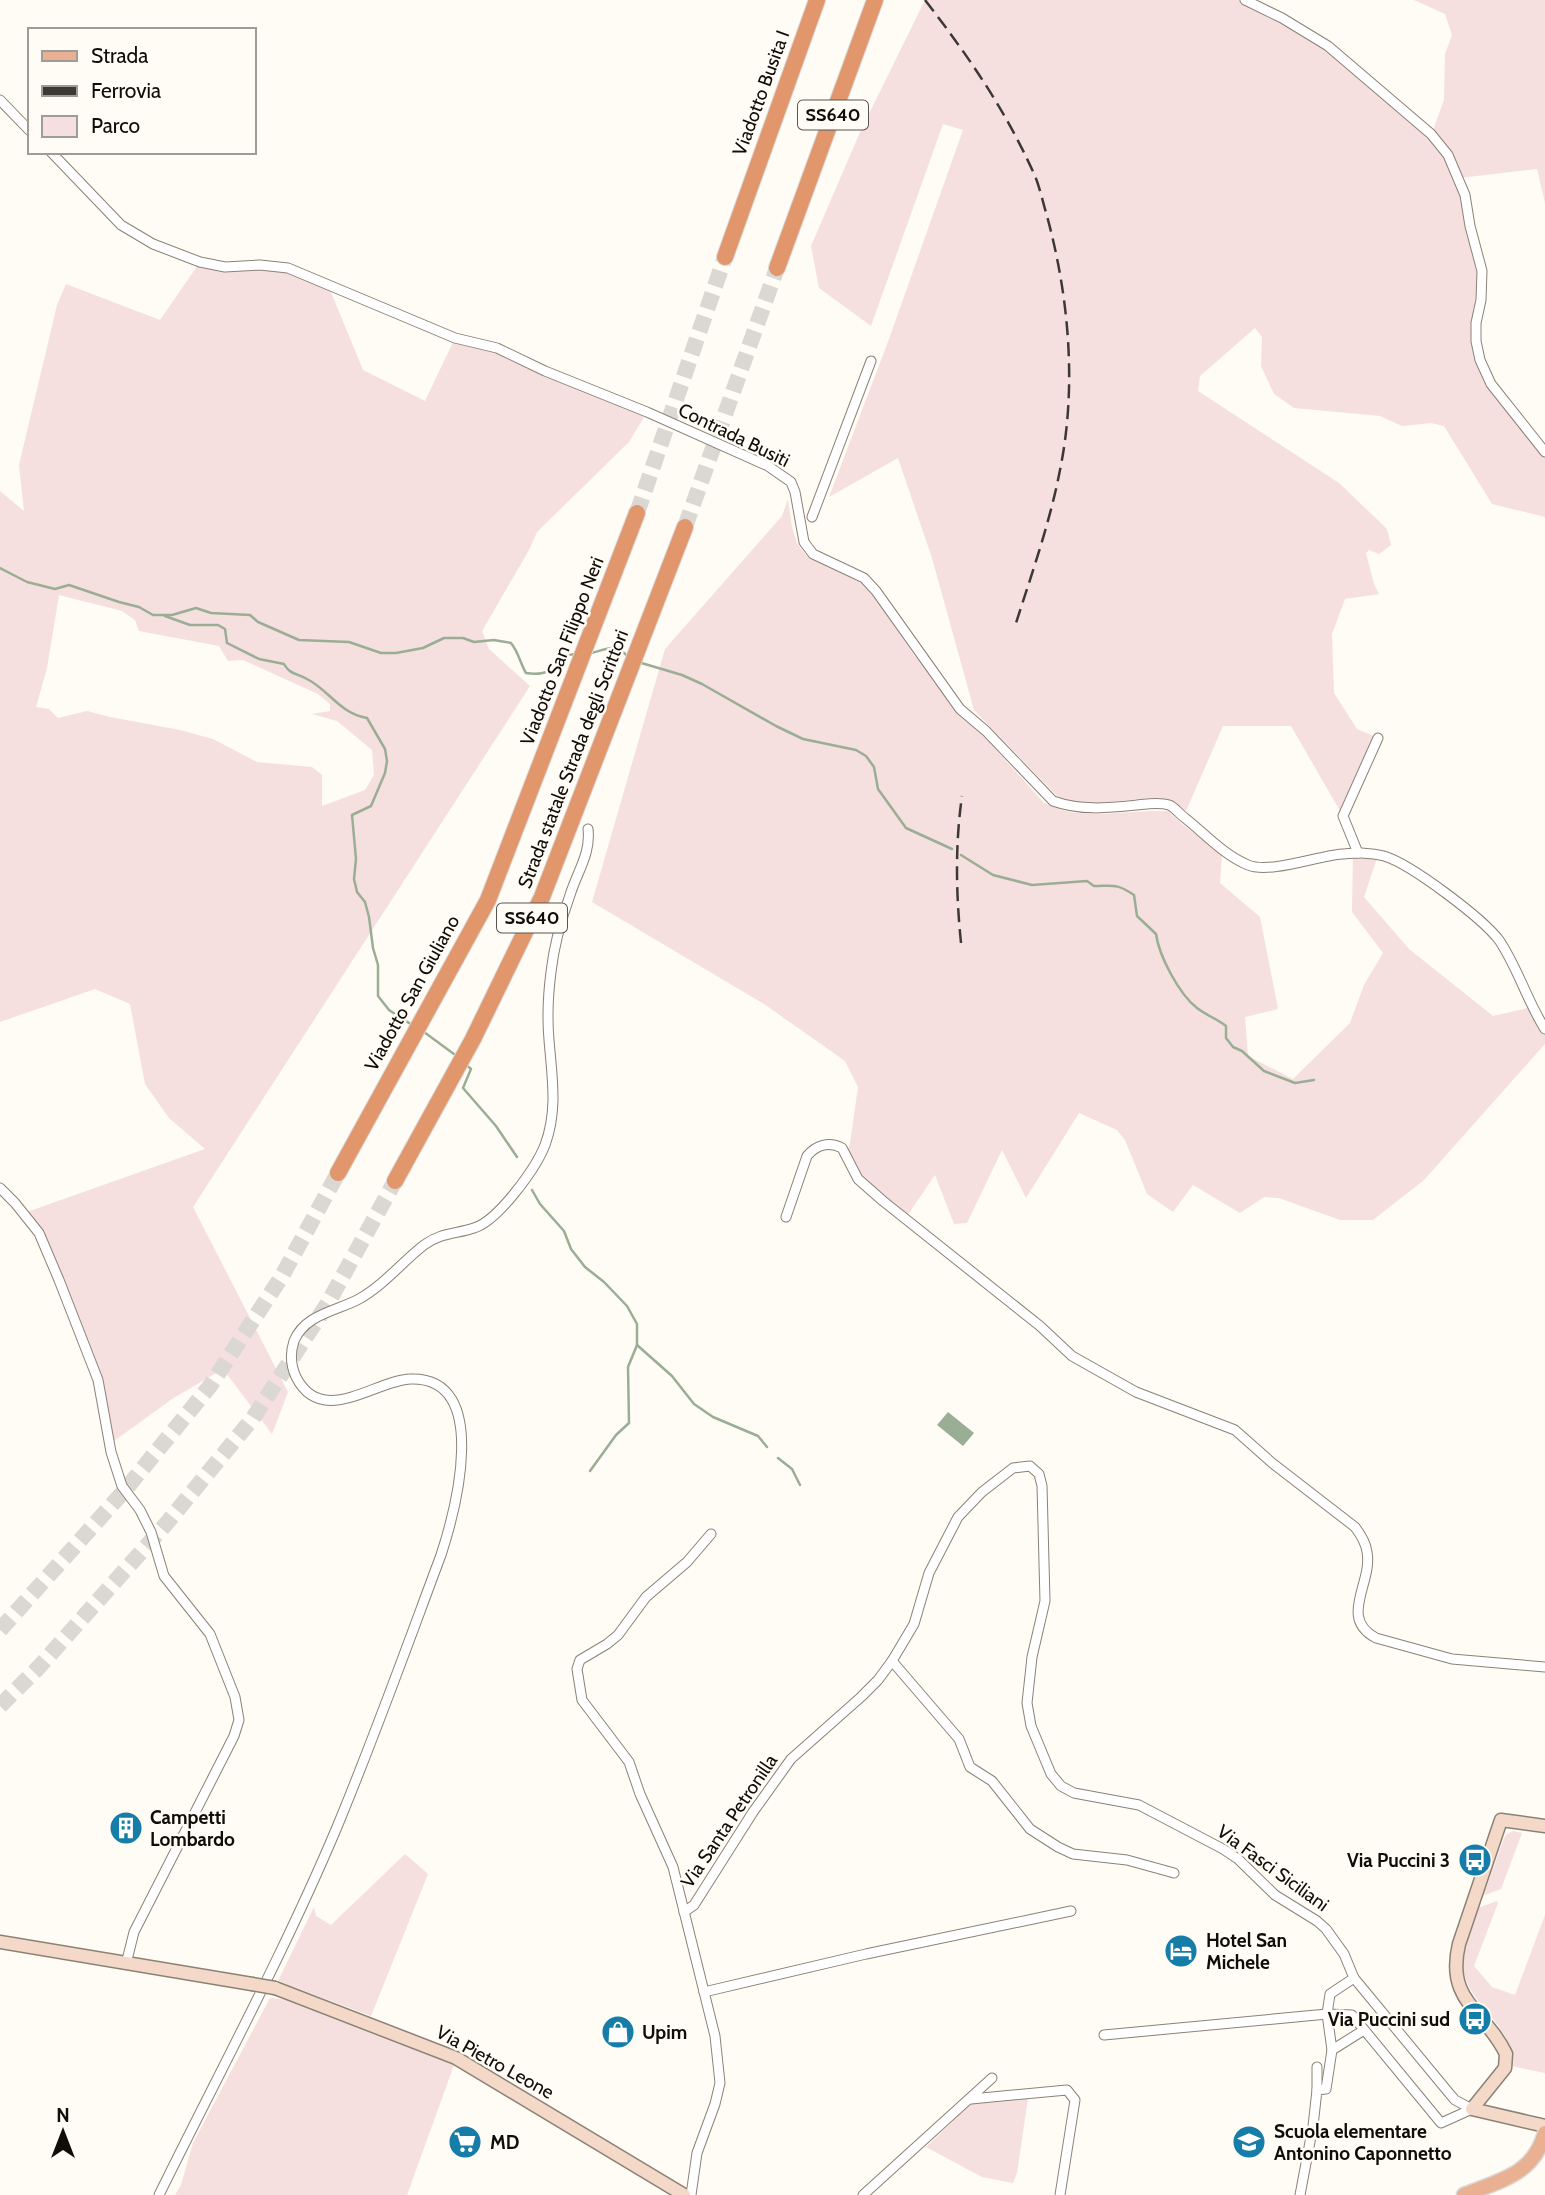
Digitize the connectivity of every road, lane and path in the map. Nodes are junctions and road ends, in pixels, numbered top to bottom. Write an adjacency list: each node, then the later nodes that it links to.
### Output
1 (817, 0): 7 (highway, Viadotto Busita I / SS640)
2 (875, 0): 8 (highway, SS640)
3 (1245, 0): 10 (street)
4 (0, 100): 5 (street)
5 (28, 129)
6 (53, 154): 17 (street, Contrada Busiti)
7 (725, 257)
8 (777, 268)
9 (871, 361): 12 (street)
10 (1545, 452)
11 (637, 513): 15 (highway, Viadotto San Filippo Neri / SS640)
12 (813, 517)
13 (685, 527): 21 (highway, Strada statale Strada degli Scrittori / SS640)
14 (1378, 738): 17 (street)
15 (537, 775): 18 (highway, Strada statale Strada degli Scrittori / SS640)
16 (588, 830): 47 (street)
17 (1363, 853): 19 (street)
18 (488, 900): 20 (highway, Viadotto San Giuliano / SS640)
19 (1545, 1030)
20 (338, 1174)
21 (395, 1181)
22 (0, 1188): 33 (street)
23 (786, 1217): 27 (street)
24 (1030, 1466): 26 (street, Via Santa Petronilla); 34 (street, Via Fasci Siciliani)
25 (711, 1534): 31 (street, Via Santa Petronilla)
26 (892, 1661): 29 (street); 31 (street, Via Santa Petronilla)
27 (1545, 1667)
28 (1545, 1826): 44 (main road)
29 (1174, 1873)
30 (1071, 1911): 35 (street)
31 (684, 1912): 35 (street, Via Santa Petronilla)
32 (0, 1942): 33 (main road)
33 (126, 1964): 48 (main road, Via Pietro Leone, bridge)
34 (1354, 1978): 36 (street); 44 (street, Via Fasci Siciliani)
35 (704, 1992): 49 (street, Via Santa Petronilla)
36 (1327, 2014): 37 (street); 38 (street); 39 (street)
37 (1364, 2030): 39 (street); 44 (street)
38 (1104, 2035)
39 (1332, 2050): 42 (street)
40 (1317, 2067): 42 (street)
41 (992, 2078): 43 (street)
42 (1317, 2090): 52 (street)
43 (971, 2099): 50 (street); 51 (street)
44 (1472, 2109): 45 (main road)
45 (1545, 2126)
46 (1545, 2133): 53 (main road)
47 (159, 2195)
48 (684, 2195)
49 (691, 2195)
50 (863, 2195)
51 (1060, 2195)
52 (1300, 2195)
53 (1464, 2195)

